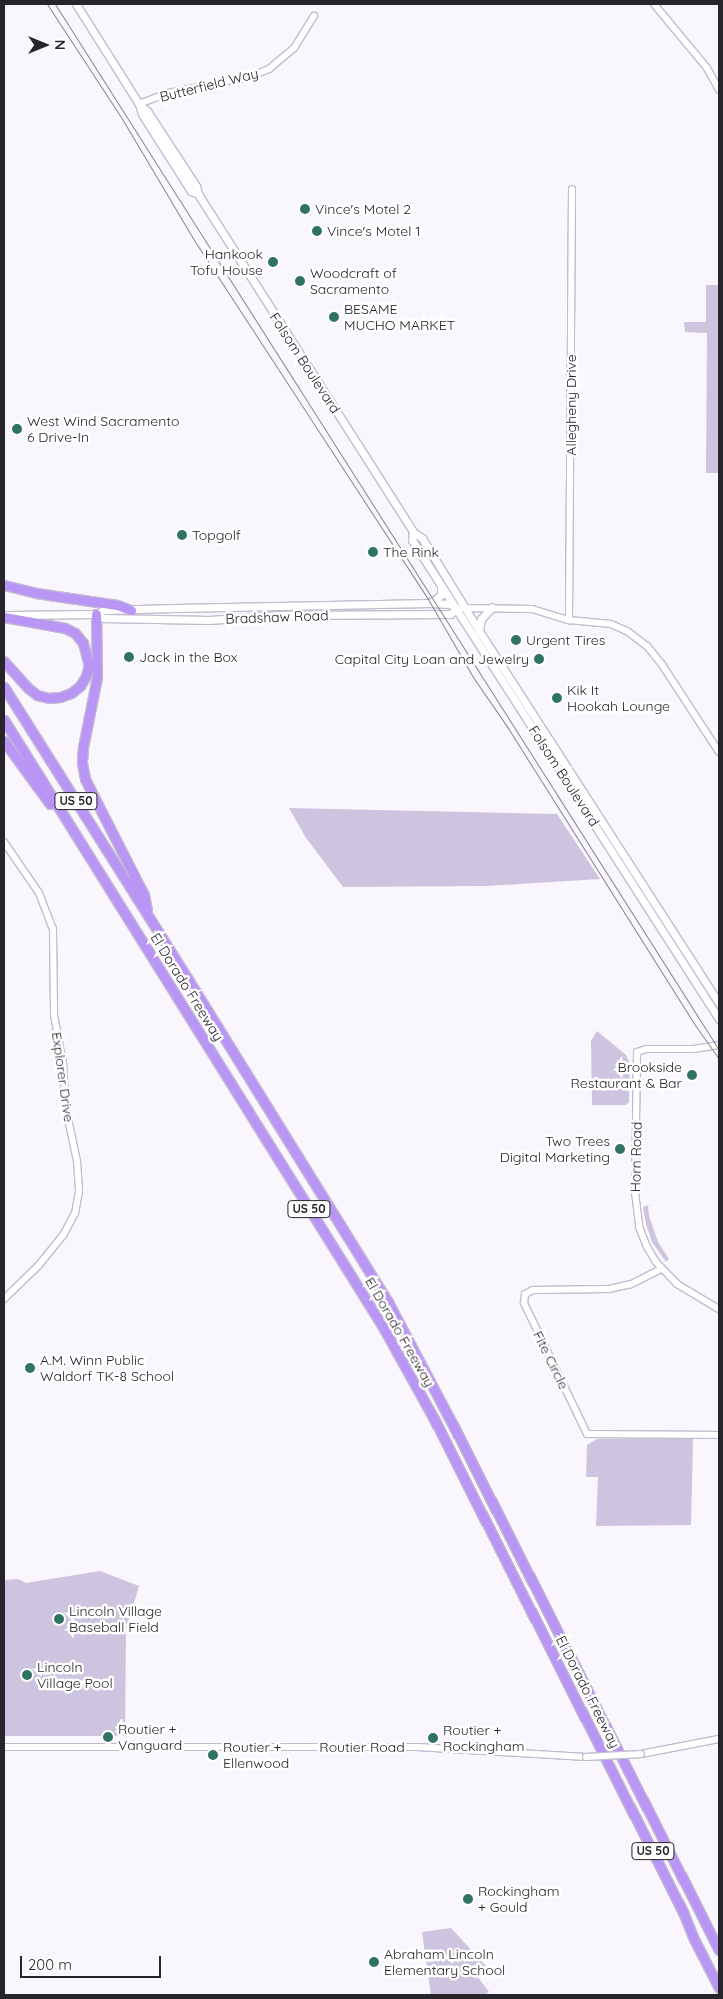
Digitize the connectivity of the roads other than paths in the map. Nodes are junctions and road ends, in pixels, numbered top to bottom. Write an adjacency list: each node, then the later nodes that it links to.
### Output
1 (76, 4): 5 (main road, Folsom Boulevard)
2 (654, 4): 4 (street)
3 (314, 16): 5 (street, Butterfield Way)
4 (719, 90)
5 (139, 104): 7 (main road, Folsom Boulevard)
6 (572, 189): 19 (street, Allegheny Drive)
7 (413, 532): 9 (main road, Folsom Boulevard); 13 (main road, Folsom Boulevard)
8 (4, 585): 15 (highway)
9 (441, 585): 10 (main road); 14 (main road, Folsom Boulevard)
10 (430, 603): 12 (main road, Bradshaw Road); 14 (main road, Bradshaw Road)
11 (492, 607): 13 (street, Bradshaw Road); 19 (street, Bradshaw Road); 20 (main road)
12 (213, 608): 15 (main road, Bradshaw Road); 18 (main road)
13 (466, 608): 14 (street, Bradshaw Road); 20 (main road, Folsom Boulevard)
14 (457, 609): 18 (main road, Bradshaw Road); 29 (main road, Folsom Boulevard)
15 (131, 610): 16 (main road, Bradshaw Road)
16 (96, 614): 17 (main road, Bradshaw Road); 18 (main road, Bradshaw Road); 28 (highway)
17 (4, 616): 21 (highway)
18 (176, 620)
19 (569, 620): 25 (street, Bradshaw Road)
20 (479, 631): 30 (main road, Folsom Boulevard)
21 (4, 661)
22 (4, 687): 28 (highway, El Dorado Freeway / US 50)
23 (4, 720): 27 (highway, El Dorado Freeway / US 50)
24 (4, 741): 27 (highway)
25 (719, 752)
26 (4, 842): 35 (street, Explorer Drive)
27 (89, 857): 41 (highway, El Dorado Freeway / US 50)
28 (148, 915): 40 (highway, El Dorado Freeway / US 50)
29 (660, 926): 30 (main road); 32 (main road, Folsom Boulevard)
30 (688, 955): 31 (main road, Folsom Boulevard)
31 (719, 1004)
32 (719, 1019)
33 (719, 1045): 34 (street, Horn Road)
34 (661, 1269): 36 (street, Horn Road); 37 (street, Fite Circle)
35 (4, 1299)
36 (719, 1309)
37 (719, 1435)
38 (719, 1740): 39 (street, Routier Road, bridge)
39 (4, 1747)
40 (719, 1950)
41 (719, 1988)

